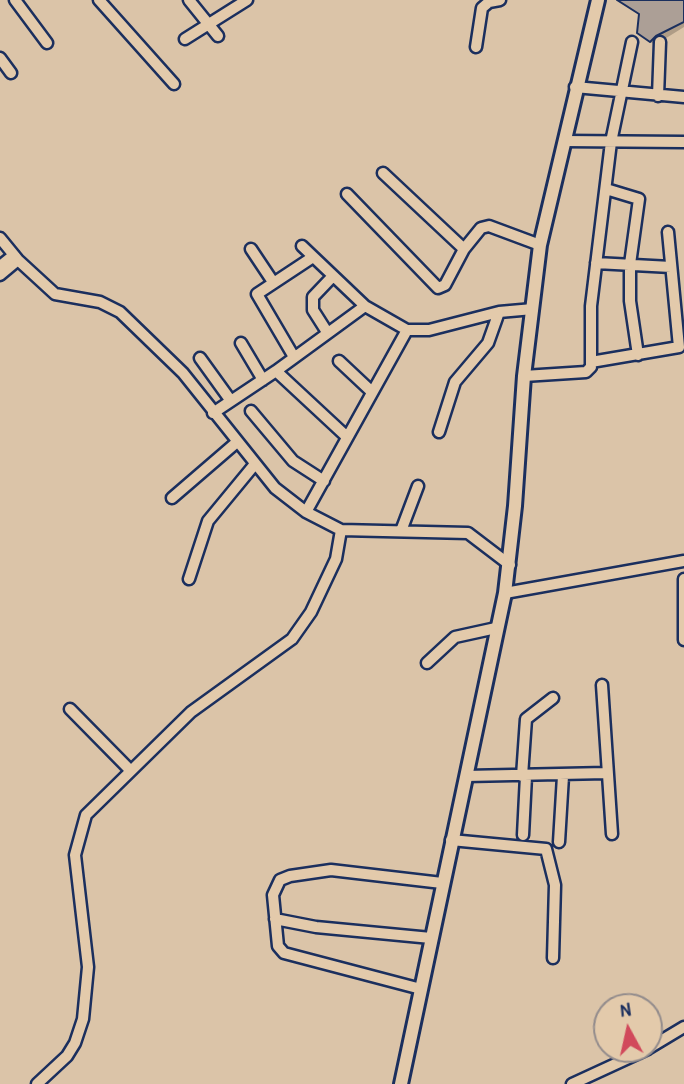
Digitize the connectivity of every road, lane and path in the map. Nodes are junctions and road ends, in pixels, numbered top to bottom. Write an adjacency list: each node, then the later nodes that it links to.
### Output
1 (15, 0): 12 (street)
2 (99, 0): 17 (street)
3 (189, 0): 8 (street)
4 (247, 0): 8 (street)
5 (500, 0): 7 (street)
6 (598, 0): 18 (main road)
7 (484, 2): 14 (street)
8 (208, 24): 9 (street); 10 (street)
9 (218, 36)
10 (185, 39)
11 (632, 41): 19 (street)
12 (47, 43)
13 (660, 43): 20 (street)
14 (476, 47)
15 (0, 58): 16 (street)
16 (10, 73)
17 (174, 84)
18 (575, 87): 19 (street); 22 (main road)
19 (620, 92): 20 (street); 23 (street)
20 (658, 96): 21 (street)
21 (684, 97)
22 (564, 141): 23 (street); 30 (main road)
23 (611, 142): 24 (street); 26 (street)
24 (684, 142)
25 (383, 173): 33 (street)
26 (606, 189): 36 (street); 37 (street)
27 (347, 194): 33 (street)
28 (668, 232): 39 (street)
29 (0, 238): 35 (street)
30 (540, 245): 33 (street); 44 (main road)
31 (302, 246): 34 (street)
32 (251, 249): 42 (street)
33 (464, 249)
34 (313, 257): 41 (street); 42 (street)
35 (16, 258): 38 (street); 40 (street); 60 (street)
36 (596, 263): 37 (street); 53 (street)
37 (630, 264): 39 (street); 49 (street)
38 (0, 266)
39 (671, 267): 49 (street)
40 (0, 275)
41 (333, 276): 43 (street); 47 (street)
42 (273, 282): 50 (street)
43 (365, 306): 46 (street); 47 (street)
44 (533, 309): 45 (street); 55 (main road)
45 (499, 312): 46 (street); 61 (street)
46 (407, 330): 57 (street)
47 (327, 332): 50 (street)
48 (241, 344): 56 (street)
49 (638, 355): 53 (street)
50 (294, 357): 54 (street)
51 (200, 358): 58 (street)
52 (339, 361): 57 (street)
53 (591, 362): 55 (street)
54 (276, 372): 56 (street); 62 (street)
55 (524, 376): 72 (main road)
56 (263, 380): 58 (street)
57 (372, 392): 62 (street)
58 (231, 401): 60 (street)
59 (251, 411): 65 (street)
60 (213, 412): 63 (street)
61 (439, 432)
62 (346, 437): 65 (street)
63 (237, 442): 64 (street); 67 (street)
64 (255, 464): 68 (street); 73 (street)
65 (324, 481): 68 (street)
66 (418, 486): 70 (street)
67 (172, 498)
68 (306, 512): 69 (street)
69 (341, 530): 70 (street); 82 (street)
70 (401, 531): 72 (street)
71 (684, 561): 75 (street)
72 (510, 565): 75 (main road)
73 (189, 579)
74 (684, 579): 77 (street)
75 (505, 593): 76 (main road)
76 (496, 628): 78 (street); 84 (main road)
77 (684, 640)
78 (427, 663)
79 (602, 685): 83 (street)
80 (553, 698): 85 (street)
81 (70, 709): 82 (street)
82 (130, 770): 99 (street)
83 (606, 773): 86 (street); 87 (street)
84 (466, 776): 85 (street); 89 (main road)
85 (524, 776): 86 (street); 88 (street)
86 (563, 776): 90 (street)
87 (612, 834)
88 (523, 835)
89 (451, 840): 91 (main road); 94 (street)
90 (559, 842)
91 (442, 883): 92 (street); 93 (main road)
92 (275, 919): 93 (street); 95 (street)
93 (431, 938): 95 (main road)
94 (553, 958)
95 (421, 989): 100 (main road)
96 (684, 1027): 97 (street)
97 (663, 1040)
98 (618, 1063): 101 (street)
99 (37, 1084)
100 (401, 1084)
101 (572, 1084)

